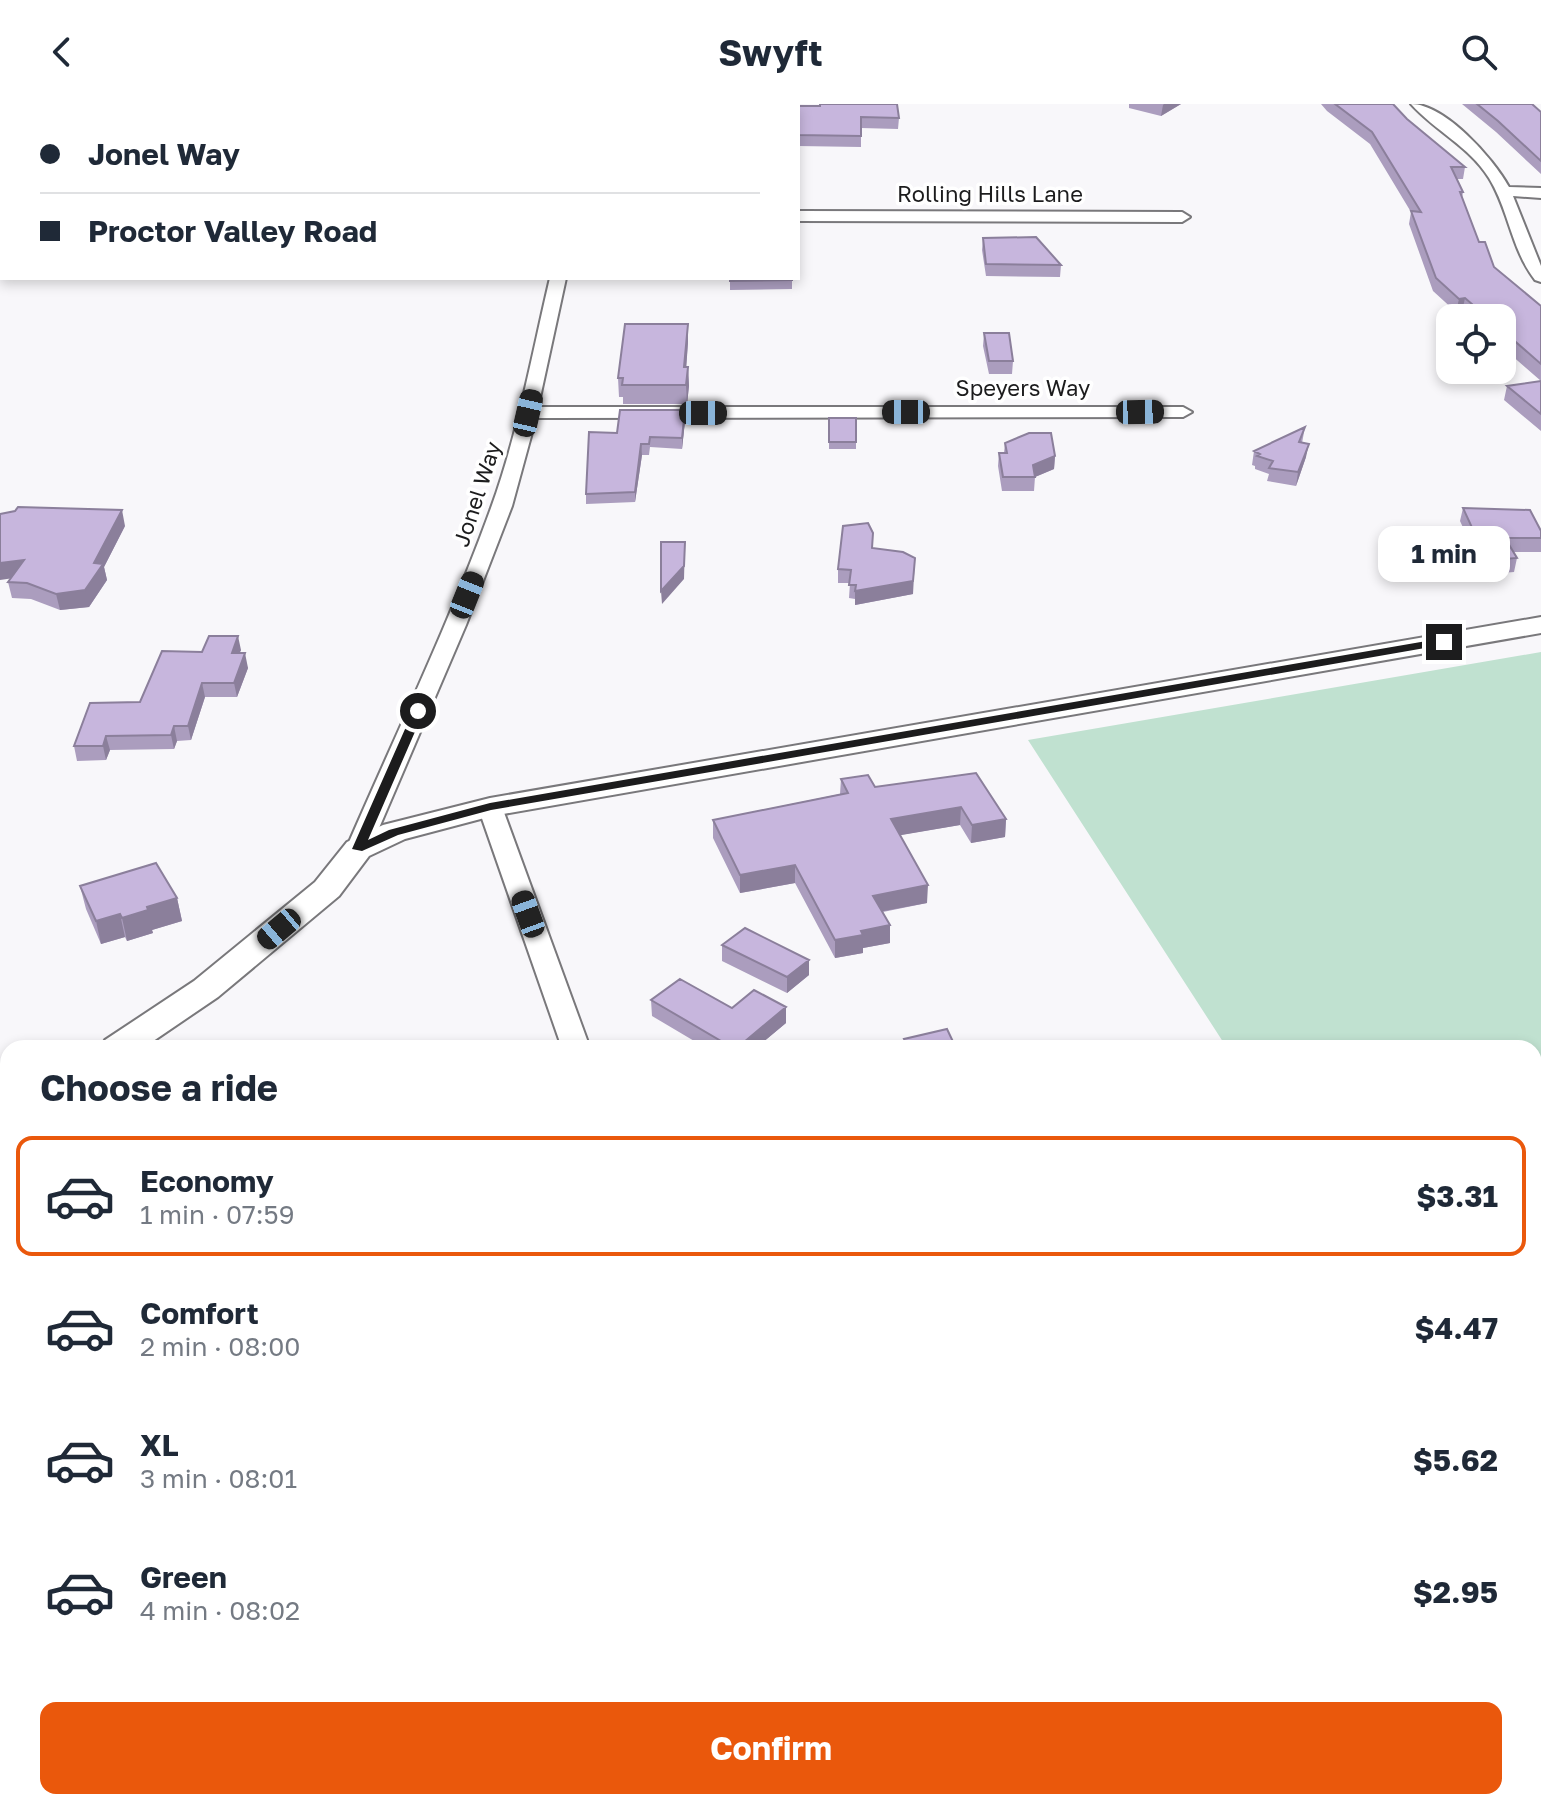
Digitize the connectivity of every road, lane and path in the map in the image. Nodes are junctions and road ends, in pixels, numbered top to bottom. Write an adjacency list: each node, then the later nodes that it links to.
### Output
1 (1418, 104): 2 (street)
2 (1504, 191): 3 (street); 6 (street)
3 (1541, 193)
4 (800, 216): 5 (street, Rolling Hills Lane)
5 (1182, 217)
6 (1541, 277)
7 (558, 280): 9 (street, Jonel Way)
8 (1183, 412): 9 (street, Speyers Way)
9 (528, 413): 12 (street, Jonel Way)
10 (1541, 625): 11 (street)
11 (490, 807): 12 (street); 14 (street)
12 (358, 849): 13 (street)
13 (130, 1040)
14 (573, 1040)

